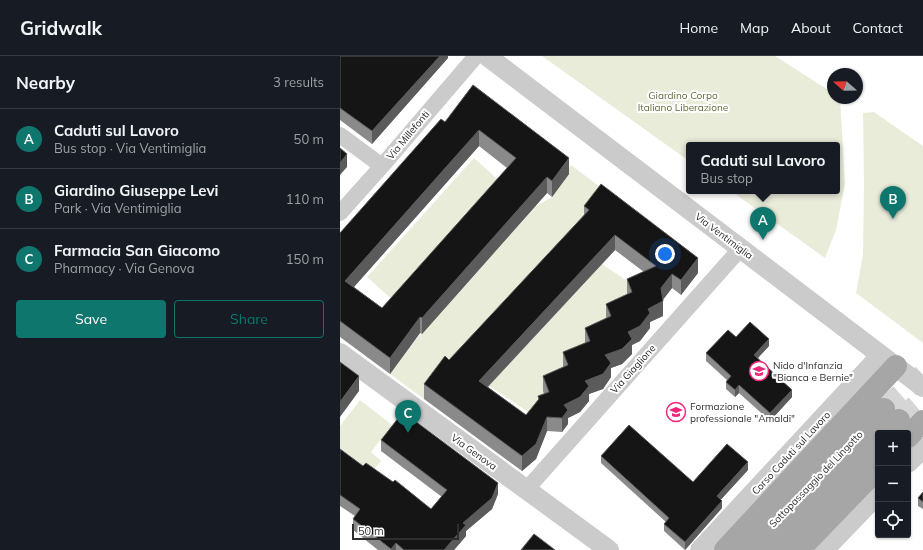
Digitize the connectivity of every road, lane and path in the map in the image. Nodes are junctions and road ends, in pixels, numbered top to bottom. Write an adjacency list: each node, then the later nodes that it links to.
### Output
1 (476, 56): 4 (street, Via Millefonti)
2 (486, 56): 6 (street, Via Ventimiglia)
3 (340, 135): 4 (street)
4 (382, 166): 5 (street, Via Millefonti)
5 (340, 213)
6 (740, 248): 8 (street, Via Ventimiglia); 16 (street, Via Giaglione)
7 (340, 353): 16 (street, Via Genova)
8 (889, 361): 9 (street, Via Ventimiglia); 19 (street, Corso Caduti sul Lavoro); 20 (main road)
9 (923, 387)
10 (923, 422): 11 (main road, Sottopassaggio del Lingotto)
11 (894, 425): 21 (main road, Sottopassaggio del Lingotto)
12 (875, 445): 22 (main road, Sottopassaggio del Lingotto)
13 (923, 448): 14 (street)
14 (911, 460)
15 (875, 471): 23 (main road)
16 (526, 490): 18 (street, Via Genova)
17 (875, 497): 24 (street)
18 (609, 550)
19 (700, 550)
20 (725, 550)
21 (749, 550)
22 (775, 550)
23 (799, 550)
24 (824, 550)

